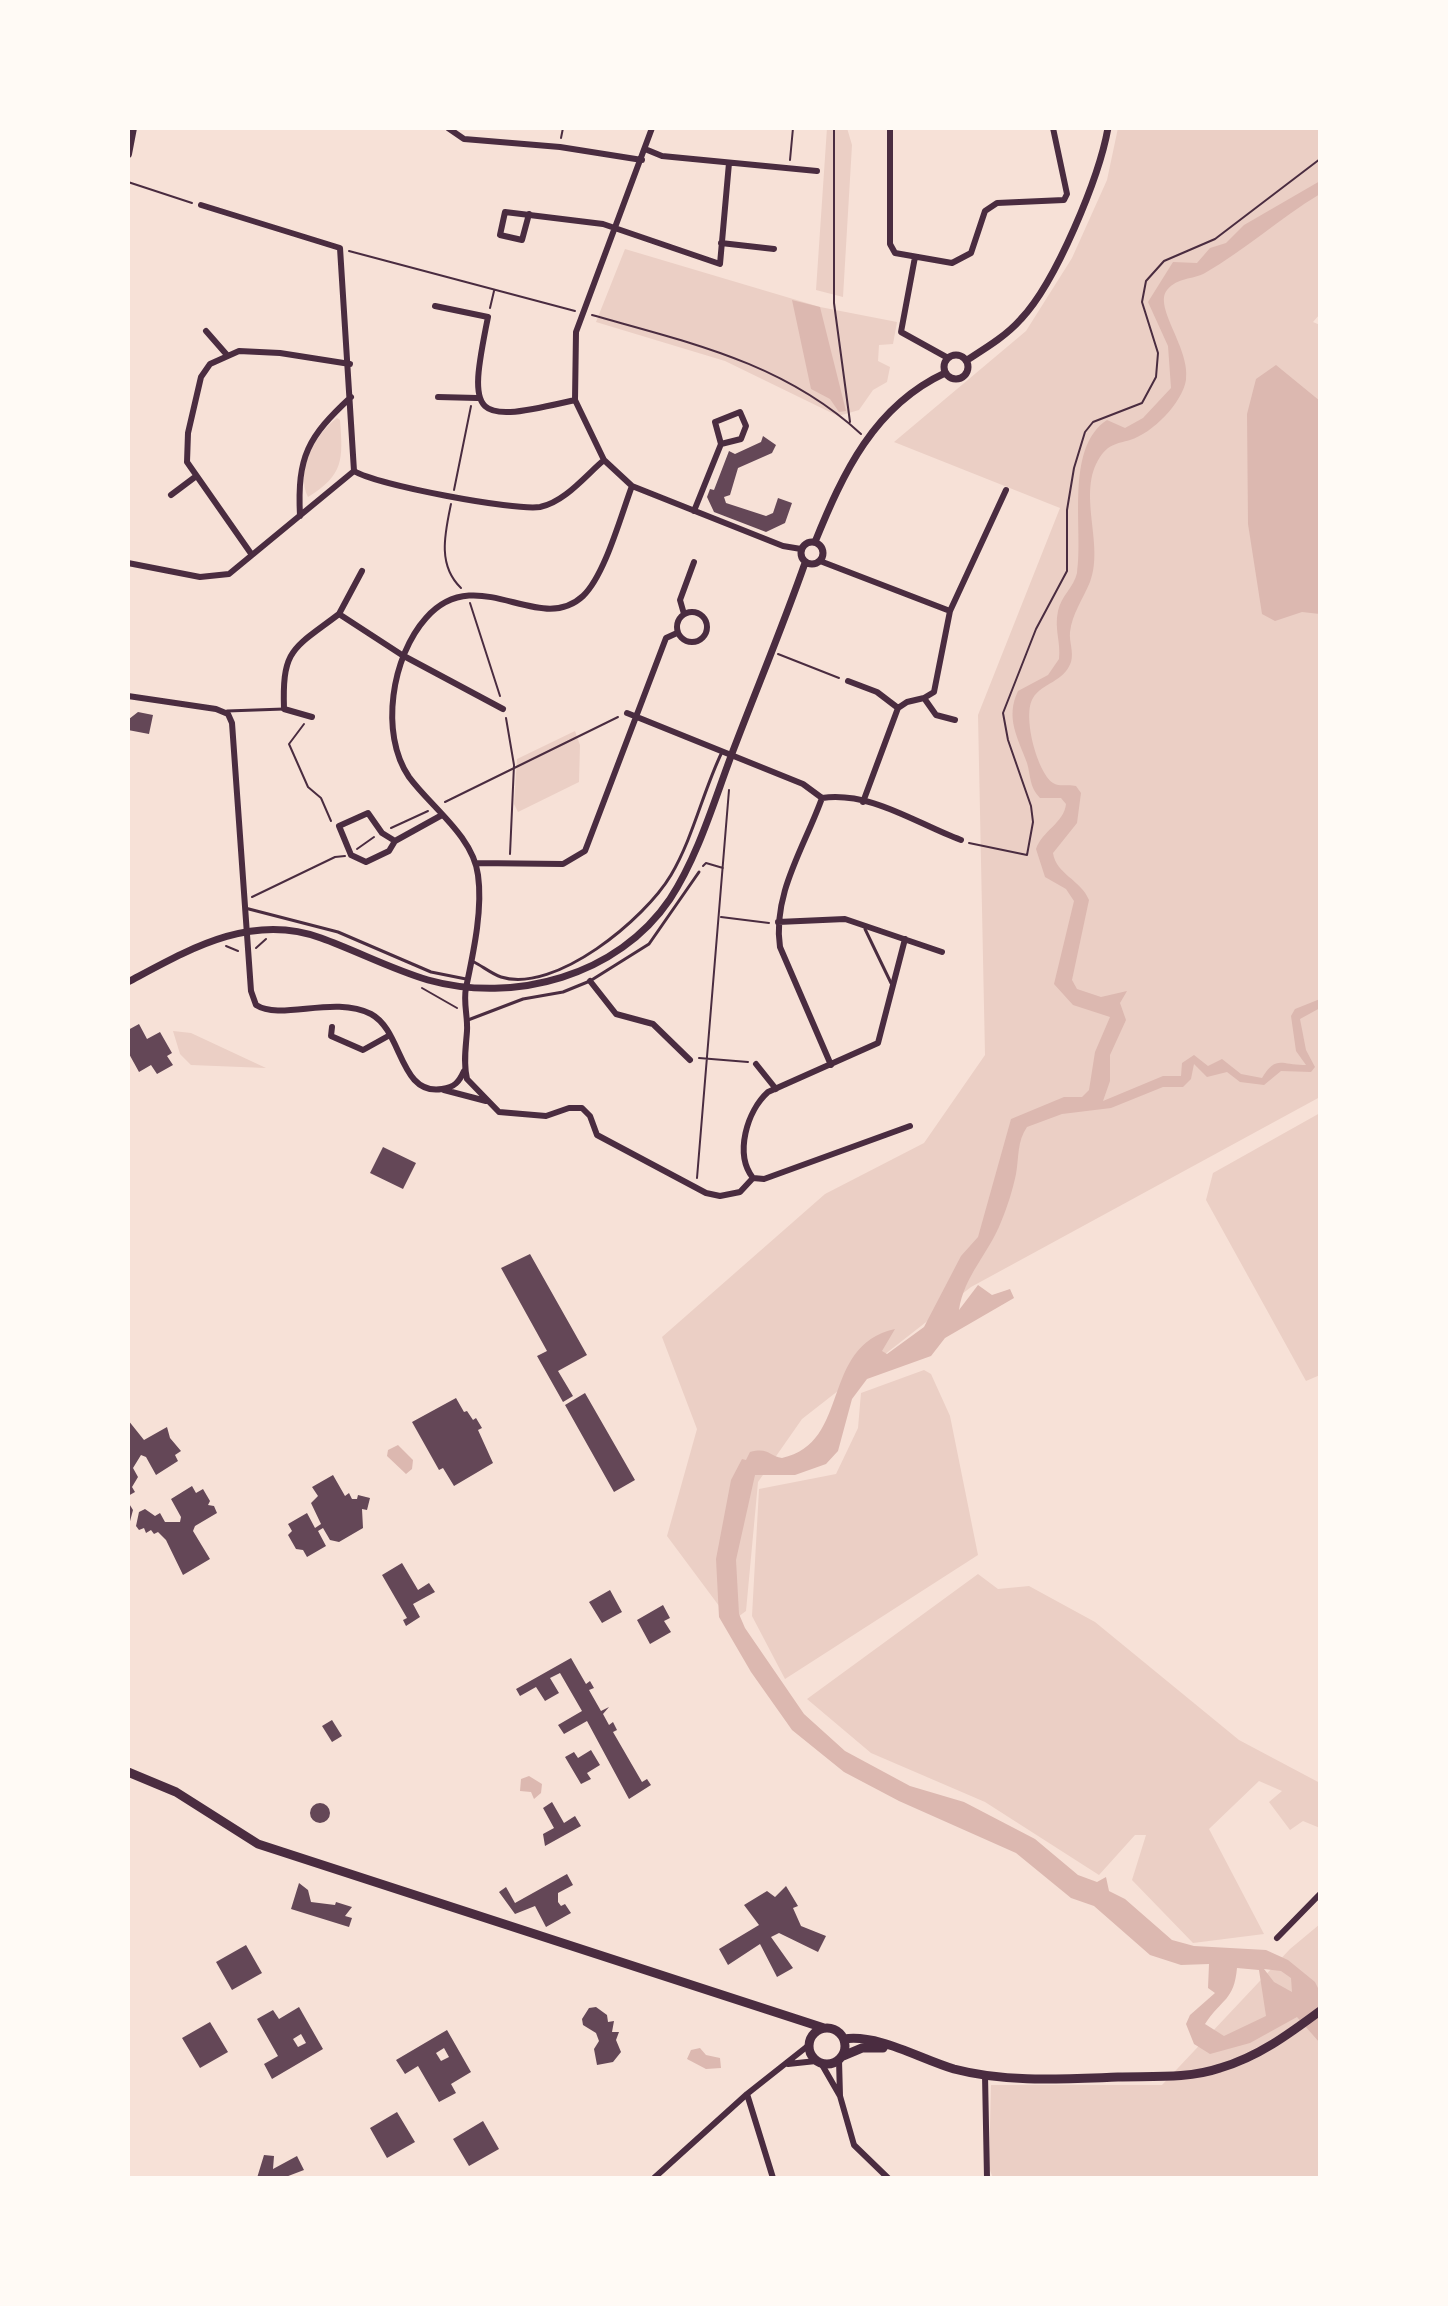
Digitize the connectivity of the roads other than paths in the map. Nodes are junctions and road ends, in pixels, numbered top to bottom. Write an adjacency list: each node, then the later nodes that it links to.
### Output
1 (133, 128): 8 (main road)
2 (652, 128): 7 (street)
3 (890, 128): 17 (street)
4 (1053, 128): 17 (street)
5 (1108, 128): 22 (street)
6 (450, 131): 9 (street)
7 (645, 149): 9 (street); 10 (street)
8 (128, 154)
9 (642, 160): 14 (street)
10 (729, 163): 11 (street); 15 (street)
11 (817, 171)
12 (201, 205): 23 (street)
13 (529, 214): 13 (street); 14 (street)
14 (617, 229): 15 (street); 28 (street)
15 (721, 243): 16 (street)
16 (774, 249)
17 (915, 257): 21 (street)
18 (435, 306): 27 (street)
19 (206, 331): 20 (street)
20 (227, 355): 23 (street); 32 (street)
21 (948, 358): 22 (street); 24 (street)
22 (967, 360): 24 (street)
23 (350, 364): 25 (street)
24 (945, 373): 38 (street)
25 (351, 397): 31 (street); 37 (street)
26 (438, 397): 27 (street)
27 (475, 398): 28 (street)
28 (575, 400): 30 (street)
29 (721, 444): 29 (street); 36 (street)
30 (604, 460): 31 (street); 33 (street)
31 (354, 471): 37 (street)
32 (195, 477): 35 (street); 40 (street)
33 (632, 486): 36 (street); 50 (street)
34 (1006, 490): 46 (street)
35 (171, 495)
36 (694, 511): 39 (street)
37 (300, 516): 40 (street)
38 (815, 542): 39 (street); 41 (street)
39 (801, 549): 44 (street)
40 (252, 555): 43 (street)
41 (820, 561): 44 (street); 46 (street)
42 (694, 562): 48 (street)
43 (128, 563)
44 (805, 563): 63 (street)
45 (362, 571): 47 (street)
46 (950, 611): 53 (street)
47 (339, 614): 50 (street); 55 (street)
48 (684, 614): 49 (street); 49 (street)
49 (677, 633): 59 (street)
50 (402, 655): 56 (street); 66 (street)
51 (848, 681): 54 (street)
52 (128, 696): 57 (street)
53 (924, 698): 54 (street); 61 (street)
54 (898, 708): 65 (street)
55 (284, 709): 57 (lane); 60 (street)
56 (503, 709)
57 (224, 711): 71 (street)
58 (627, 713): 59 (street)
59 (637, 716): 62 (street); 69 (street)
60 (312, 717)
61 (955, 720)
62 (722, 752): 63 (street); 79 (lane)
63 (731, 755): 64 (street); 72 (street)
64 (822, 798): 65 (street); 73 (street)
65 (863, 802): 67 (street)
66 (442, 815): 68 (street); 69 (street)
67 (961, 840)
68 (395, 841): 68 (street)
69 (476, 863): 79 (street)
70 (699, 872): 75 (lane)
71 (245, 908): 76 (street); 80 (lane)
72 (655, 919): 75 (lane); 84 (street)
73 (778, 922): 74 (street); 90 (street)
74 (863, 925): 77 (street); 83 (lane)
75 (662, 928): 81 (lane)
76 (248, 930): 82 (street); 84 (street); 87 (street)
77 (905, 939): 78 (street); 83 (street)
78 (942, 952)
79 (472, 961): 80 (street)
80 (469, 979): 84 (street)
81 (590, 981): 85 (lane); 88 (street)
82 (128, 982)
83 (892, 987): 90 (street)
84 (466, 988): 85 (street)
85 (468, 1020): 91 (street)
86 (332, 1027): 87 (street)
87 (390, 1035): 92 (street)
88 (690, 1060)
89 (756, 1064): 93 (street)
90 (831, 1065): 93 (street)
91 (464, 1069): 92 (street); 94 (street)
92 (440, 1089): 94 (street)
93 (776, 1089): 96 (street)
94 (486, 1101): 96 (street)
95 (910, 1126): 96 (street)
96 (753, 1178)
97 (128, 1775): 101 (main road)
98 (1320, 1894): 99 (street)
99 (1277, 1938)
100 (1320, 2011): 109 (main road)
101 (787, 2016): 102 (main road); 104 (main road)
102 (824, 2028): 103 (main road); 104 (main road)
103 (844, 2039): 105 (main road); 106 (main road)
104 (810, 2042): 107 (main road); 108 (street)
105 (891, 2048): 106 (main road); 109 (main road)
106 (841, 2058): 107 (main road); 111 (street)
107 (818, 2062): 108 (street); 111 (street)
108 (785, 2065): 110 (street)
109 (985, 2075): 115 (street)
110 (747, 2094): 112 (street); 113 (street)
111 (840, 2096): 114 (street)
112 (654, 2178)
113 (773, 2178)
114 (888, 2178)
115 (987, 2178)

